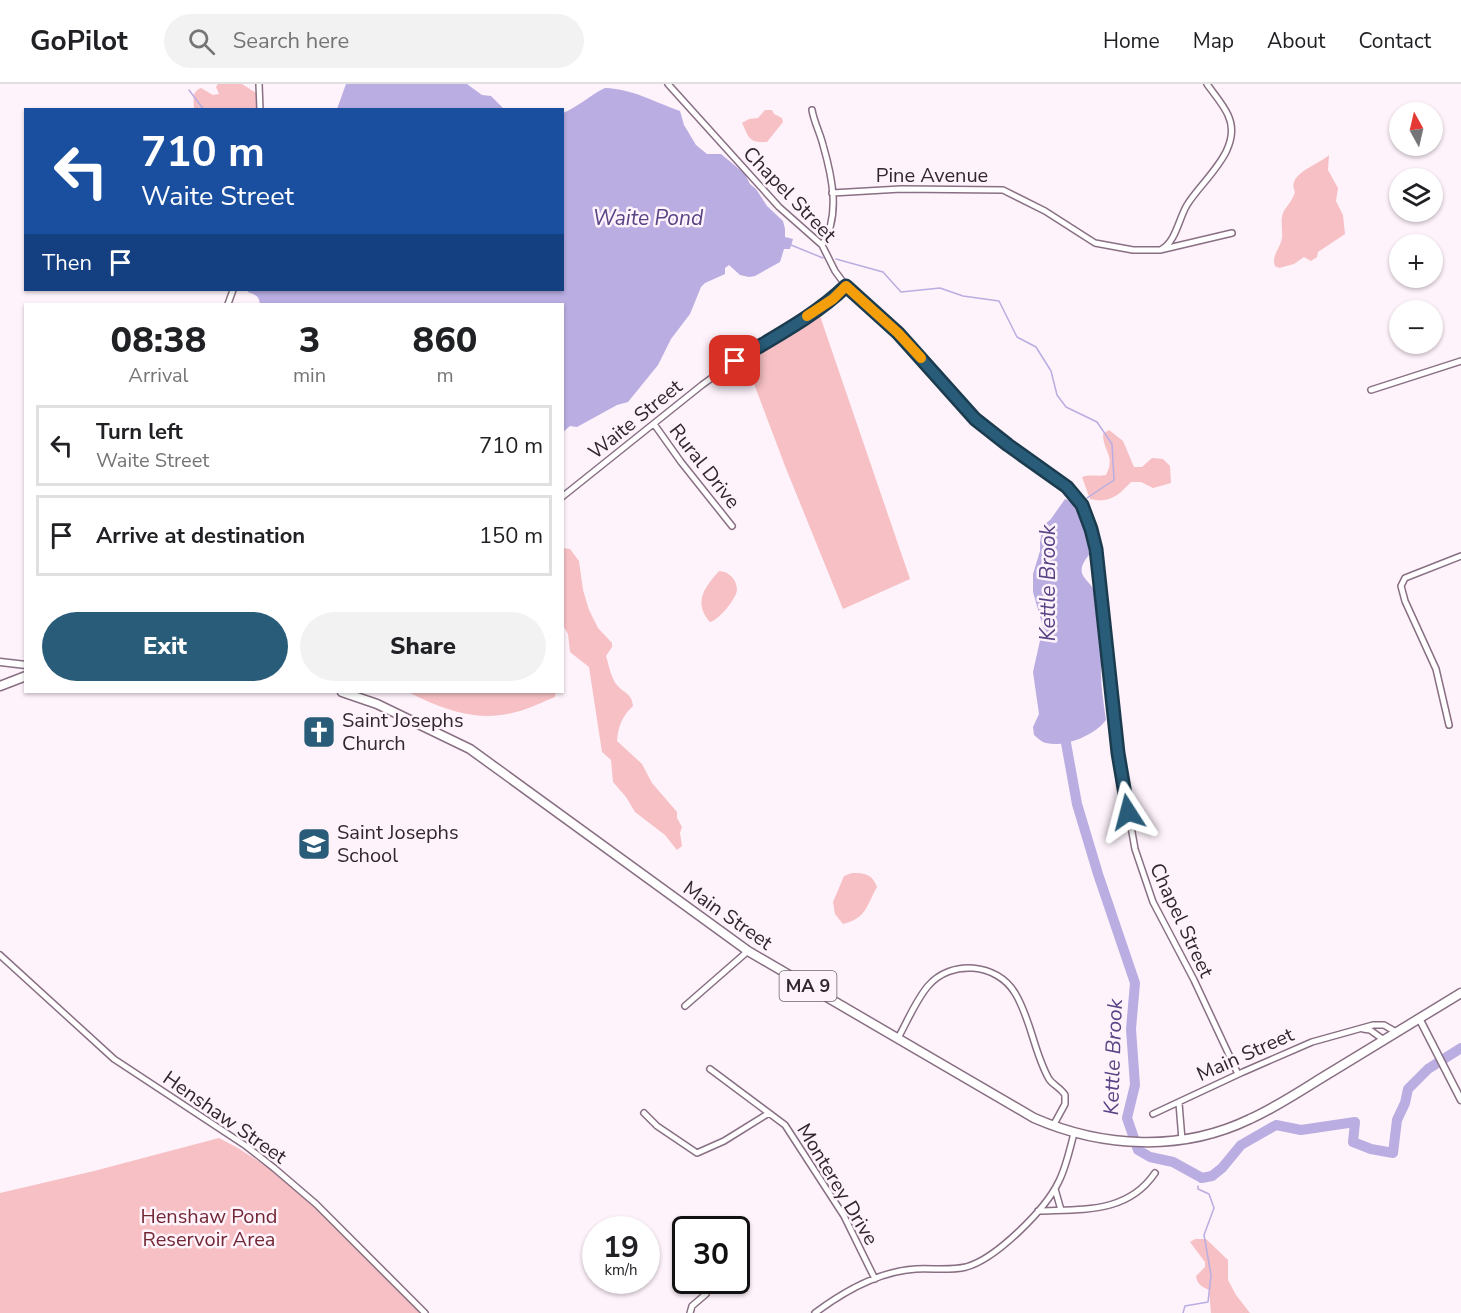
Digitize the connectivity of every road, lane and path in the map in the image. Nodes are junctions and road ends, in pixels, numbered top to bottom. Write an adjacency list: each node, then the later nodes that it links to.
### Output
1 (259, 84): 4 (street)
2 (668, 84): 8 (street, Chapel Street)
3 (1207, 84): 9 (street)
4 (260, 108)
5 (812, 110): 6 (street)
6 (832, 193): 8 (street); 9 (street, Pine Avenue)
7 (1232, 233): 9 (street, Pine Avenue)
8 (822, 245): 10 (street, Chapel Street)
9 (1160, 250)
10 (846, 286): 13 (street, Waite Street); 33 (street, Chapel Street)
11 (1461, 361): 12 (street)
12 (1371, 390)
13 (654, 424): 14 (street, Waite Street); 15 (street, Rural Drive)
14 (564, 495)
15 (732, 526)
16 (1461, 556): 22 (street)
17 (0, 662): 18 (street)
18 (24, 664)
19 (24, 677): 20 (highway)
20 (0, 686)
21 (356, 693): 23 (highway, Main Street / MA 9)
22 (1449, 725)
23 (748, 951): 26 (street); 30 (highway, Main Street / MA 9)
24 (0, 955): 48 (street, Henshaw Street)
25 (1461, 993): 27 (highway, Main Street / MA 9)
26 (685, 1006)
27 (1419, 1018): 29 (highway, Main Street / MA 9); 34 (street)
28 (1362, 1029): 29 (street, Main Street); 31 (street); 33 (street, Main Street)
29 (1396, 1032): 31 (highway, Main Street / MA 9)
30 (898, 1038): 39 (highway, Main Street / MA 9); 39 (street)
31 (1384, 1040): 41 (highway, Main Street / MA 9)
32 (710, 1069): 37 (street, Monterey Drive)
33 (1238, 1074): 35 (street, Main Street)
34 (1461, 1100)
35 (1179, 1103): 38 (street); 41 (street, Main Street)
36 (644, 1113): 37 (street)
37 (769, 1113): 46 (street, Monterey Drive)
38 (1153, 1114)
39 (1053, 1126): 40 (highway, Main Street / MA 9)
40 (1074, 1133): 41 (highway, Main Street / MA 9); 43 (street)
41 (1182, 1141)
42 (1155, 1173): 44 (street)
43 (1055, 1189): 44 (street); 45 (street)
44 (1060, 1210): 45 (street)
45 (1038, 1211): 46 (street)
46 (874, 1279): 50 (street)
47 (706, 1294): 49 (street)
48 (425, 1313)
49 (690, 1313)
50 (816, 1313)

